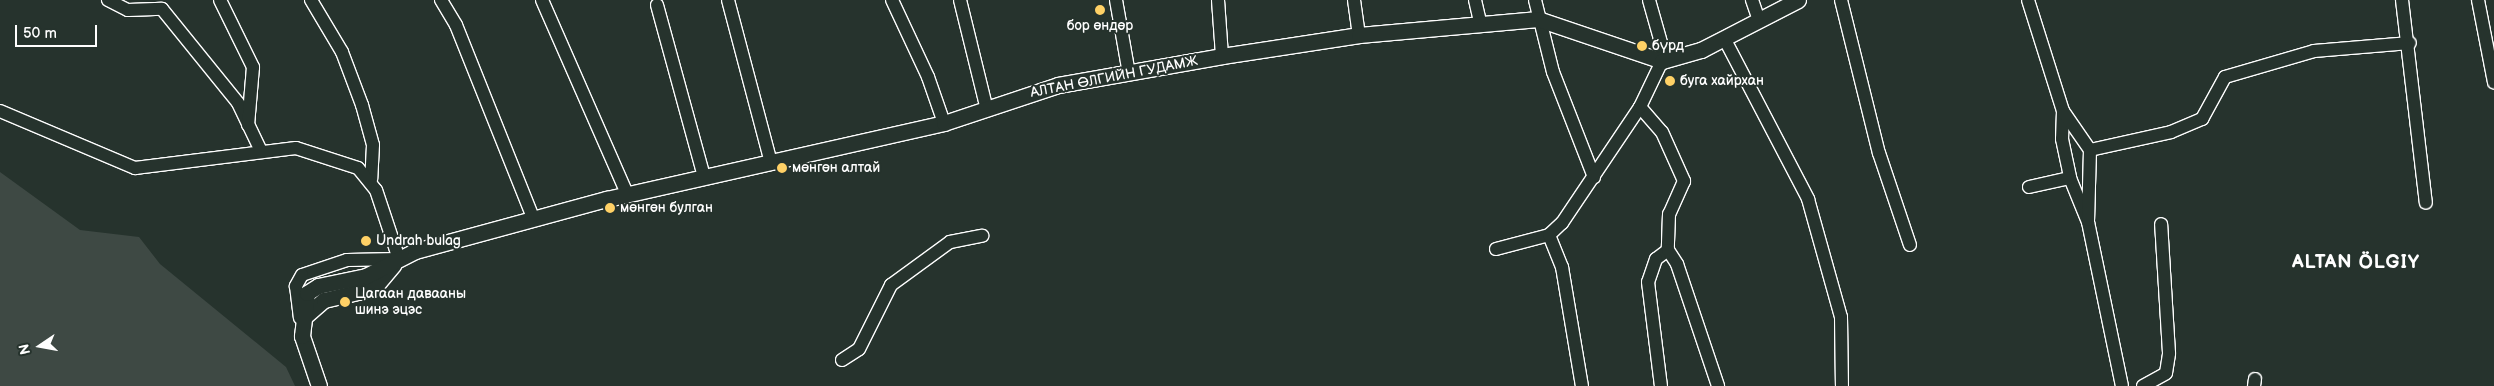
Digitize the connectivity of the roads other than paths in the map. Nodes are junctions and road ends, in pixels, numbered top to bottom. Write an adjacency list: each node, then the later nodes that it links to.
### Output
1 (108, 0): 37 (street)
2 (220, 0): 37 (street)
3 (311, 0): 44 (street)
4 (441, 0): 48 (street)
5 (542, 0): 46 (street)
6 (728, 0): 40 (street)
7 (892, 0): 36 (street)
8 (960, 0): 32 (street)
9 (1116, 0): 30 (street)
10 (1218, 0): 28 (street)
11 (1354, 0): 25 (street)
12 (1474, 0): 24 (street)
13 (1535, 0): 22 (street)
14 (1649, 0): 29 (street)
15 (1752, 0): 23 (street)
16 (1798, 0): 23 (main road)
17 (1841, 0): 53 (street)
18 (2028, 0): 35 (street)
19 (2402, 0): 27 (street)
20 (2478, 0): 31 (street)
21 (658, 5): 41 (street)
22 (1538, 19): 24 (main road, АЛТАН ӨЛГИЙН ГУДАМЖ); 29 (main road, АЛТАН ӨЛГИЙН ГУДАМЖ); 42 (street)
23 (1759, 20): 26 (main road)
24 (1480, 22): 25 (main road, АЛТАН ӨЛГИЙН ГУДАМЖ)
25 (1359, 35): 28 (main road, АЛТАН ӨЛГИЙН ГУДАМЖ)
26 (1724, 38): 29 (main road); 63 (street)
27 (2410, 42): 39 (street); 47 (street)
28 (1222, 56): 30 (main road, АЛТАН ӨЛГИЙН ГУДАМЖ)
29 (1662, 60): 33 (street)
30 (1129, 74): 32 (main road, АЛТАН ӨЛГИЙН ГУДАМЖ)
31 (2494, 82)
32 (986, 106): 36 (main road, АЛТАН ӨЛГИЙН ГУДАМЖ)
33 (1640, 107): 42 (street); 55 (street)
34 (0, 111): 38 (street)
35 (2063, 111): 39 (street); 43 (street)
36 (944, 124): 40 (main road, АЛТАН ӨЛГИЙН ГУДАМЖ)
37 (248, 125): 38 (street)
38 (260, 150): 44 (street)
39 (2090, 150): 49 (street)
40 (771, 163): 41 (main road, АЛТАН ӨЛГИЙН ГУДАМЖ)
41 (704, 177): 46 (main road, АЛТАН ӨЛГИЙН ГУДАМЖ)
42 (1594, 178): 51 (street)
43 (2070, 178): 45 (street); 49 (street)
44 (371, 179): 56 (street)
45 (2029, 187)
46 (627, 194): 48 (main road, АЛТАН ӨЛГИЙН ГУДАМЖ)
47 (2426, 203)
48 (534, 220): 56 (main road, АЛТАН ӨЛГИЙН ГУДАМЖ)
49 (2088, 222): 64 (street)
50 (2161, 224): 65 (street)
51 (1549, 235): 54 (street); 60 (street)
52 (982, 236): 58 (street)
53 (1910, 245)
54 (1496, 250)
55 (1668, 250): 61 (street); 62 (street)
56 (398, 258): 57 (main road); 57 (street)
57 (300, 321): 59 (main road)
58 (842, 360)
59 (319, 386)
60 (1582, 386)
61 (1661, 386)
62 (1718, 386)
63 (1842, 386)
64 (2122, 386)
65 (2143, 386)

